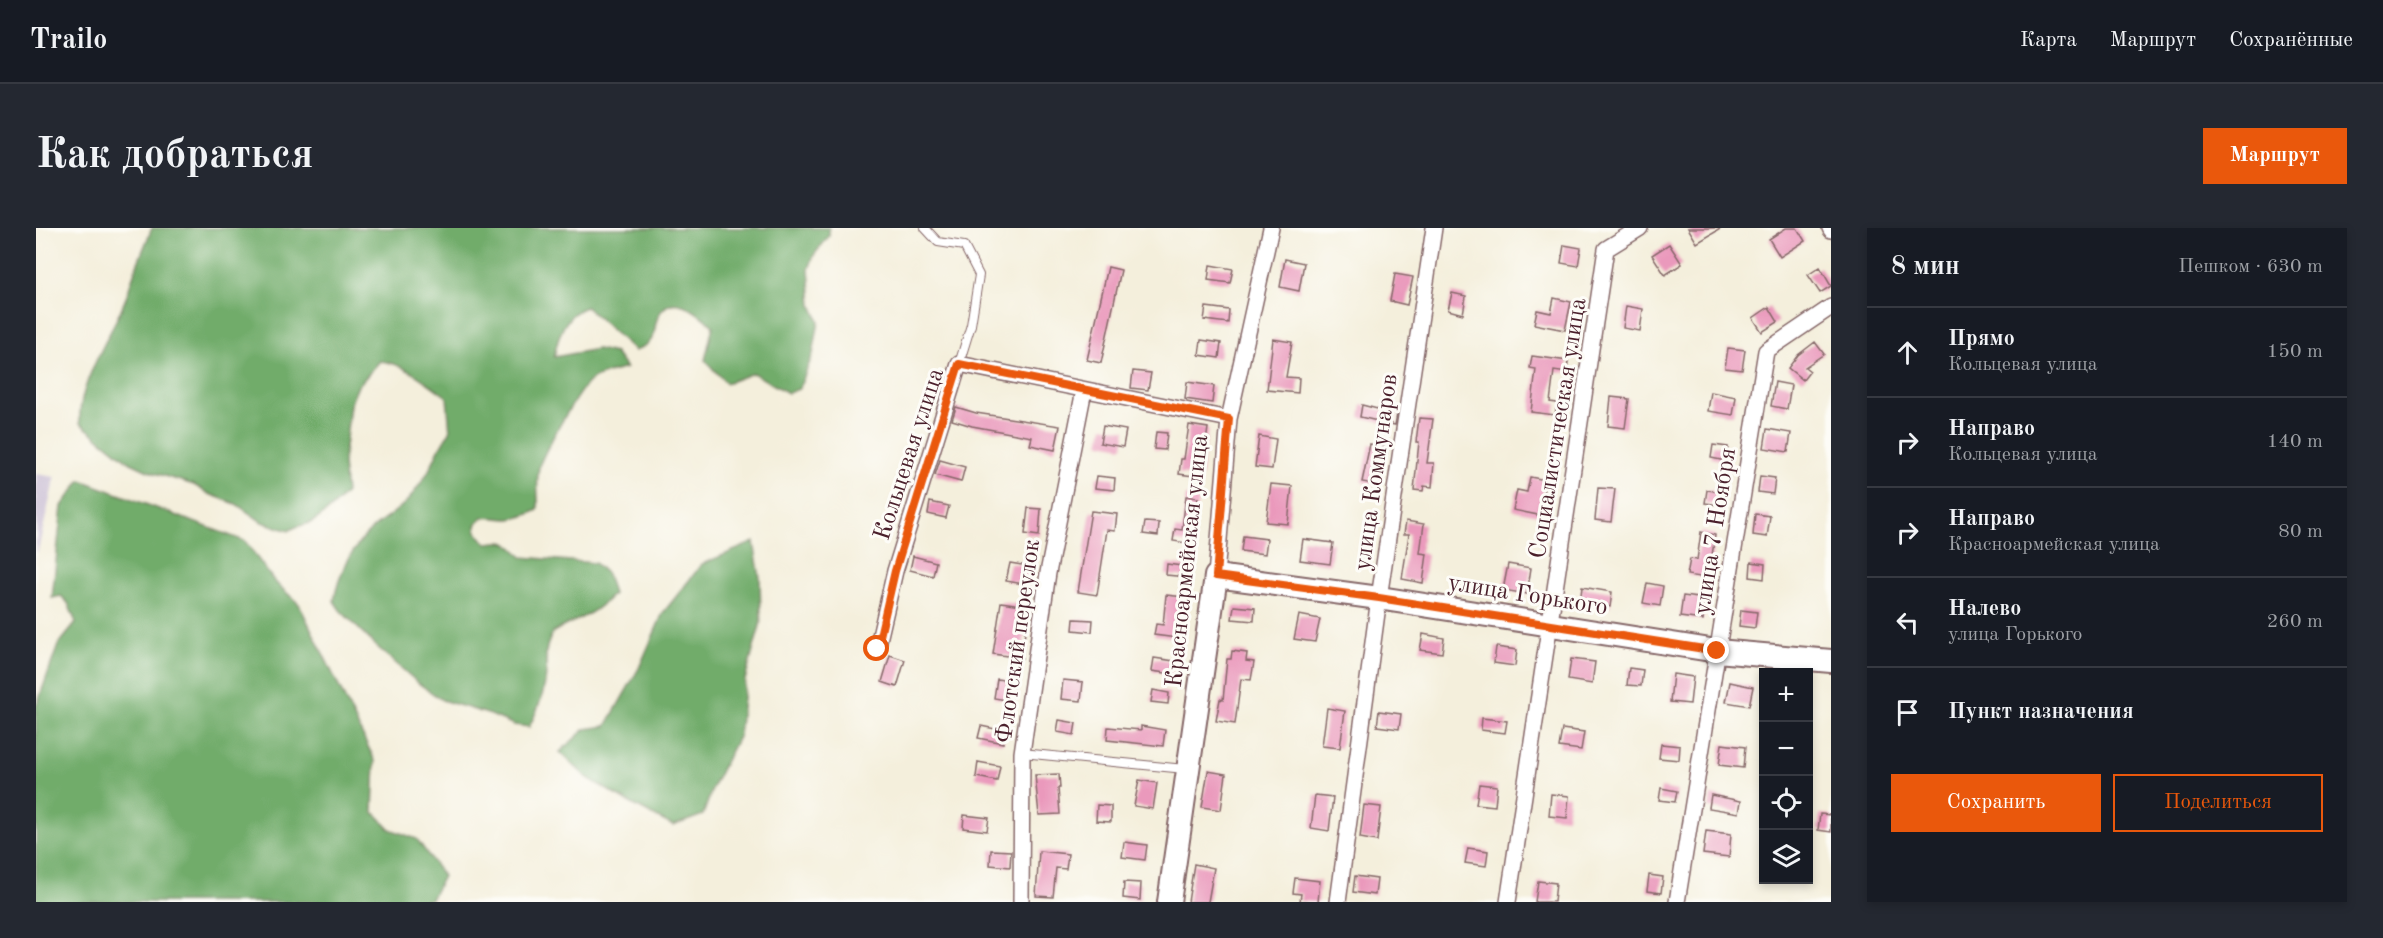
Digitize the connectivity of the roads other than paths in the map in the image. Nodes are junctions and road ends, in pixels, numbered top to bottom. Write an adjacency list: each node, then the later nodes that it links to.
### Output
1 (925, 228): 6 (lane)
2 (1271, 228): 8 (street, Красноармейская улица)
3 (1434, 228): 10 (street, улица Коммунаров)
4 (1640, 228): 11 (street, Социалистическая улица)
5 (1831, 307): 13 (street, улица 7 Ноября)
6 (959, 364): 7 (street, Кольцевая улица); 12 (street, Кольцевая улица)
7 (1084, 390): 8 (street, Кольцевая улица); 15 (street, Флотский переулок)
8 (1229, 419): 9 (street, Красноармейская улица)
9 (1216, 576): 10 (street, улица Горького); 16 (street, Красноармейская улица)
10 (1379, 598): 11 (street, улица Горького); 19 (street, улица Коммунаров)
11 (1550, 625): 13 (street, улица Горького); 20 (street, Социалистическая улица)
12 (877, 649)
13 (1717, 651): 14 (street, улица Горького); 21 (street, улица 7 Ноября)
14 (1831, 661)
15 (1022, 753): 16 (lane); 17 (street, Флотский переулок)
16 (1188, 769): 18 (street, Красноармейская улица)
17 (1021, 902)
18 (1169, 902)
19 (1338, 902)
20 (1508, 902)
21 (1677, 902)

